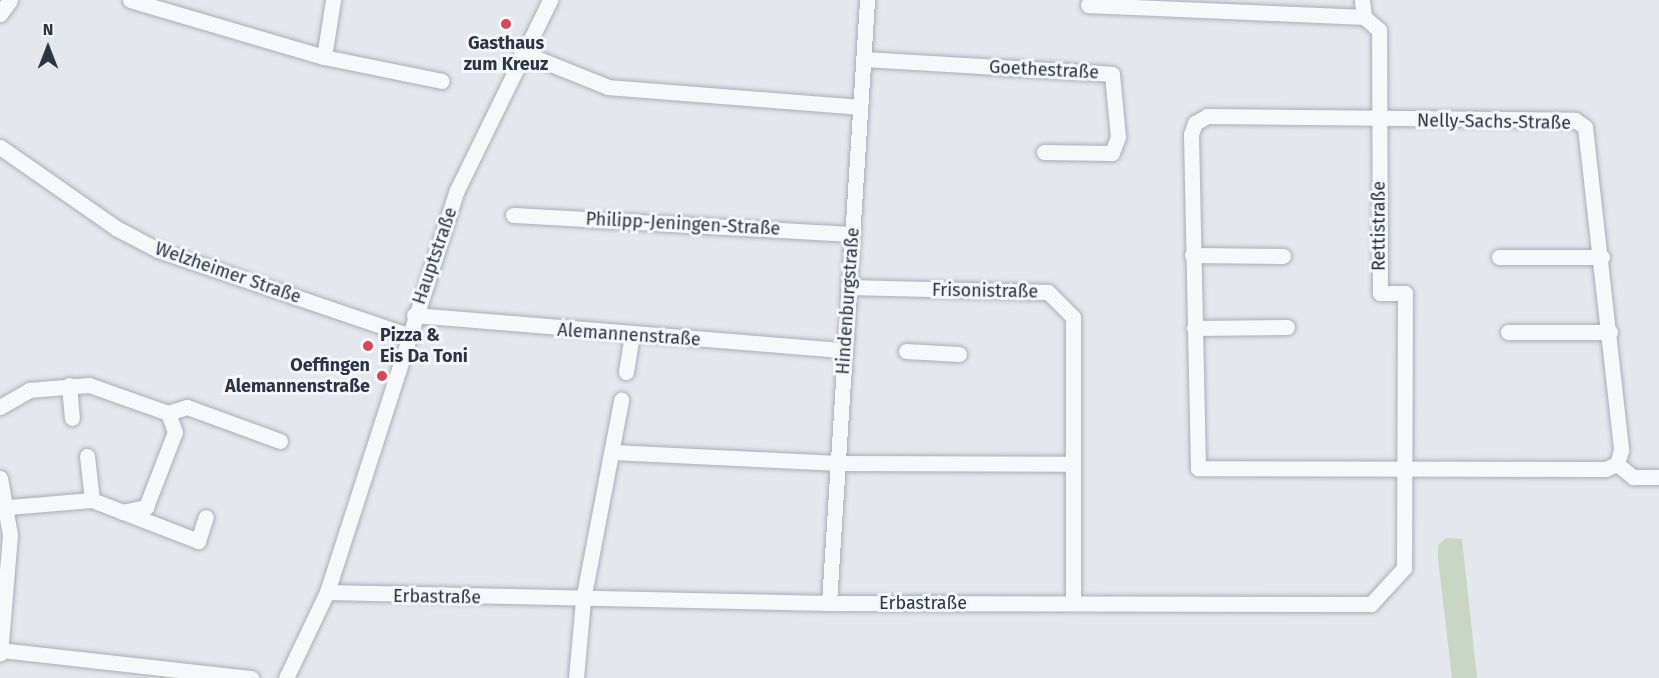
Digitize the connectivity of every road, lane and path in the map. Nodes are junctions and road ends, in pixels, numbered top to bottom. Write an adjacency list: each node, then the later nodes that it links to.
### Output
1 (10, 0): 8 (street)
2 (333, 0): 11 (street)
3 (550, 0): 10 (street, Hauptstraße)
4 (867, 0): 12 (street, Hindenburgstraße)
5 (1362, 0): 9 (street)
6 (133, 1): 11 (street)
7 (1088, 5): 9 (street)
8 (0, 14)
9 (1364, 17): 15 (street, Rettistraße)
10 (521, 52): 14 (street); 25 (street, Hauptstraße)
11 (324, 57): 13 (street)
12 (863, 59): 14 (street, Hindenburgstraße); 17 (street, Goethestraße)
13 (442, 81)
14 (860, 107): 19 (street, Hindenburgstraße)
15 (1379, 120): 20 (street); 23 (street, Nelly-Sachs-Straße); 47 (street, Rettistraße)
16 (0, 147): 30 (street, Welzheimer Straße)
17 (1044, 152)
18 (513, 214): 19 (street, Philipp-Jeningen-Straße)
19 (852, 234): 24 (street, Hindenburgstraße)
20 (1192, 255): 21 (street); 27 (street)
21 (1283, 256)
22 (1499, 257): 23 (street)
23 (1602, 257): 29 (street, Nelly-Sachs-Straße)
24 (848, 287): 32 (street, Hindenburgstraße); 45 (street, Frisonistraße)
25 (414, 315): 30 (street, Hauptstraße); 31 (street, Alemannenstraße)
26 (1287, 327): 27 (street)
27 (1194, 328): 47 (street)
28 (1508, 332): 29 (street)
29 (1610, 332): 46 (street, Nelly-Sachs-Straße)
30 (408, 335): 54 (street, Hauptstraße)
31 (632, 336): 32 (street, Alemannenstraße); 35 (street)
32 (844, 350): 44 (street, Hindenburgstraße)
33 (906, 351): 34 (street)
34 (959, 354)
35 (626, 372)
36 (69, 385): 38 (street); 39 (street); 40 (street)
37 (621, 400): 42 (street)
38 (0, 407)
39 (168, 413): 41 (street); 52 (street)
40 (72, 418)
41 (280, 441)
42 (612, 452): 44 (street); 55 (street)
43 (87, 456): 50 (street)
44 (839, 463): 45 (street); 56 (street, Hindenburgstraße)
45 (1073, 464): 57 (street, Frisonistraße)
46 (1617, 464): 47 (street); 48 (street)
47 (1406, 468): 57 (street, Erbastraße)
48 (1659, 477)
49 (1, 487): 51 (street)
50 (92, 500): 51 (street); 52 (street)
51 (9, 507): 58 (street)
52 (122, 512): 53 (street)
53 (206, 517)
54 (327, 592): 55 (street, Erbastraße); 60 (street, Hauptstraße)
55 (583, 600): 56 (street, Erbastraße); 61 (street)
56 (829, 603): 57 (street, Erbastraße)
57 (1073, 603)
58 (0, 651): 59 (street)
59 (251, 678)
60 (286, 678)
61 (576, 678)

